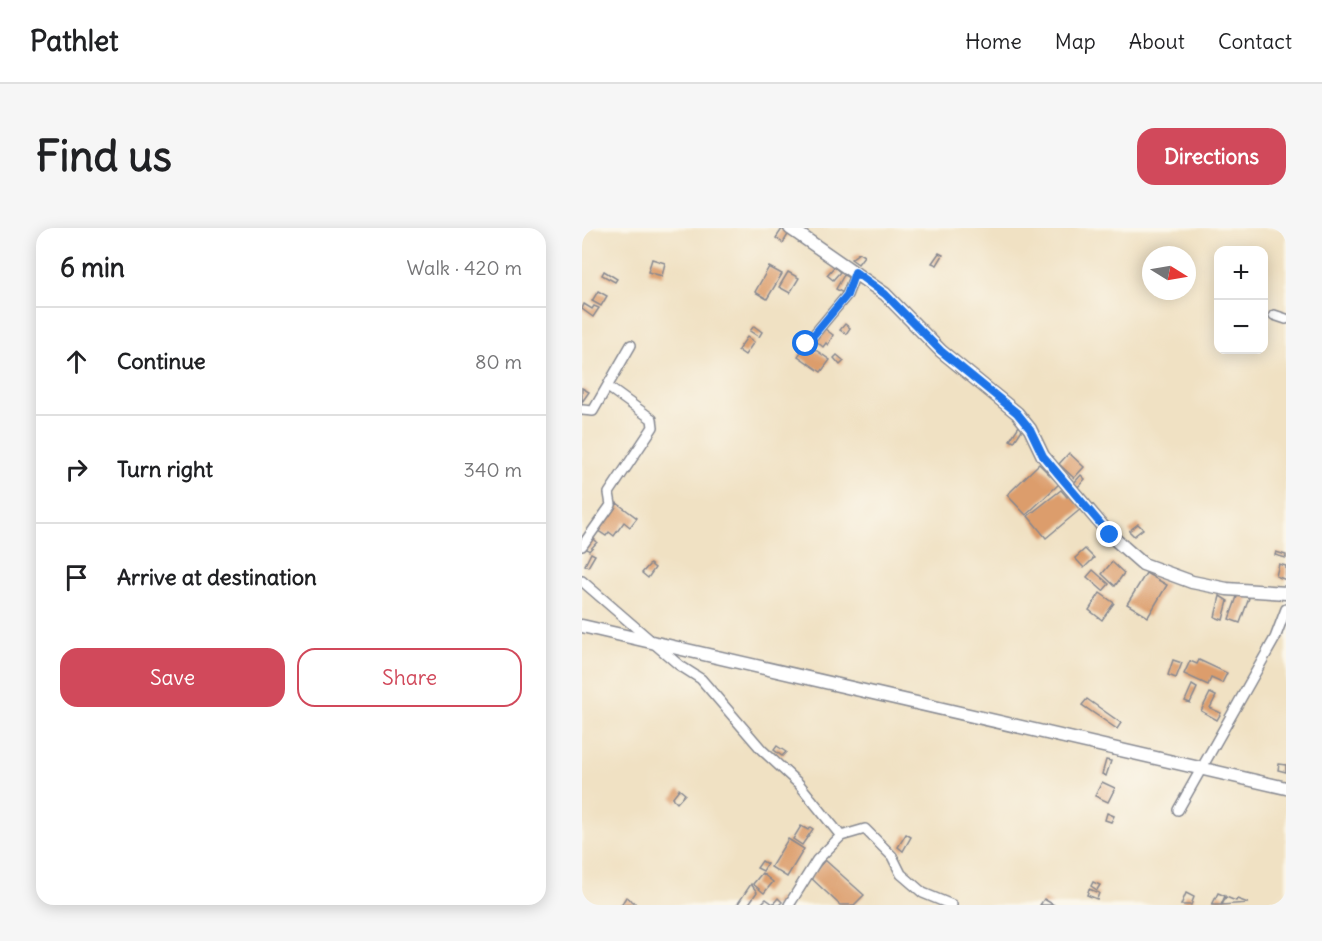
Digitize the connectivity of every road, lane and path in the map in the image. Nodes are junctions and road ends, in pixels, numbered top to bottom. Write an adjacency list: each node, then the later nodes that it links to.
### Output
1 (792, 229): 2 (street)
2 (855, 272): 5 (street); 11 (street)
3 (1274, 315): 4 (street)
4 (1286, 319)
5 (806, 344)
6 (631, 345): 7 (street)
7 (608, 387): 8 (street); 9 (street)
8 (582, 410)
9 (582, 546)
10 (582, 581): 14 (street)
11 (1286, 593)
12 (1286, 614): 15 (street)
13 (582, 626): 14 (street)
14 (652, 642): 15 (street); 19 (street)
15 (1200, 771): 16 (street); 17 (street); 18 (street)
16 (1286, 788)
17 (1286, 793)
18 (1178, 810)
19 (841, 836): 20 (street); 21 (street)
20 (789, 905)
21 (952, 905)

